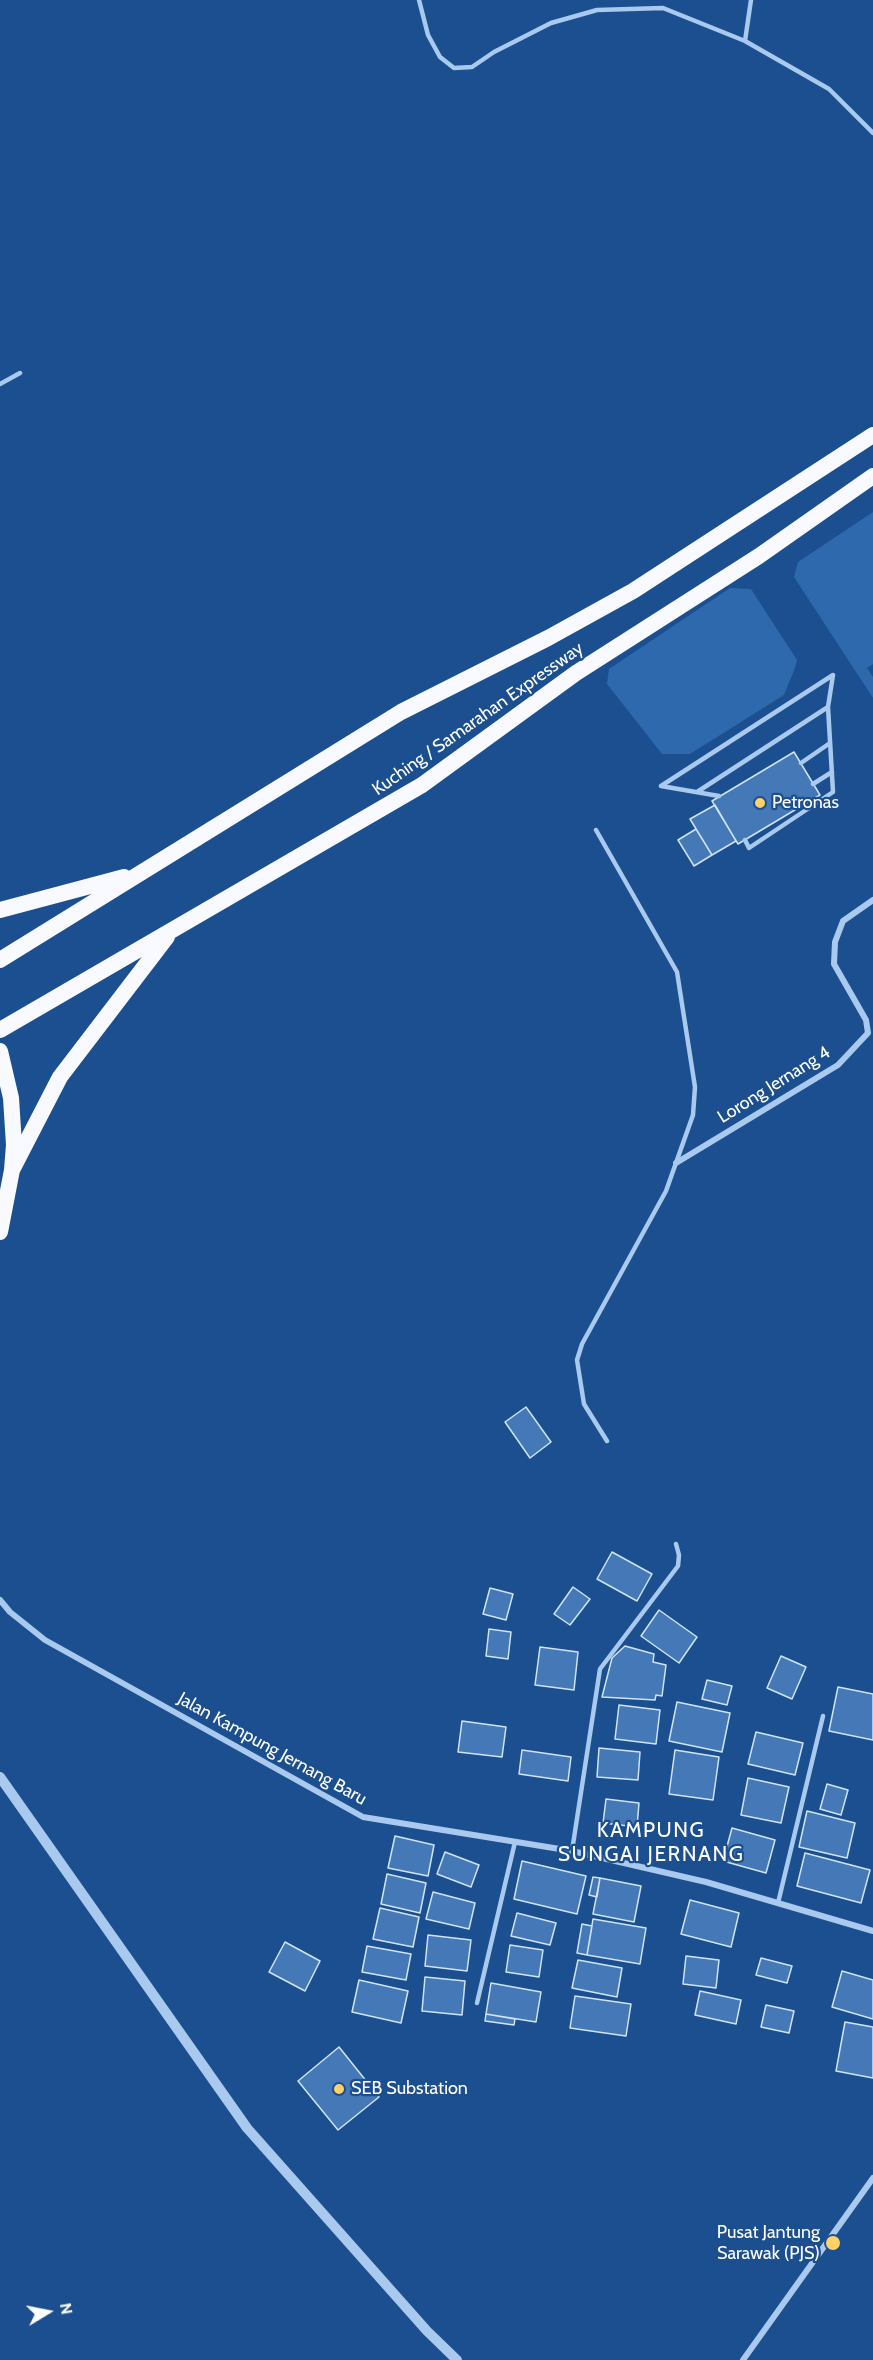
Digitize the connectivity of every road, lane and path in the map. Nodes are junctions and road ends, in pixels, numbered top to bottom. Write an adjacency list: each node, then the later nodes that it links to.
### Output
1 (419, 0): 3 (lane)
2 (751, 0): 3 (lane)
3 (745, 41): 4 (lane)
4 (873, 133)
5 (20, 373): 6 (lane)
6 (0, 384)
7 (873, 435): 18 (highway, Kuching / Samarahan Expressway)
8 (873, 476): 21 (highway, Kuching / Samarahan Expressway)
9 (828, 707): 10 (lane); 14 (lane); 14 (lane)
10 (830, 743): 11 (lane); 12 (lane)
11 (801, 763)
12 (832, 772): 13 (lane); 17 (lane)
13 (813, 784)
14 (697, 792): 15 (lane)
15 (719, 796)
16 (596, 830): 25 (lane)
17 (745, 840)
18 (141, 873): 20 (highway); 22 (highway, Kuching / Samarahan Expressway)
19 (873, 900): 25 (street, Lorong Jernang 4)
20 (0, 910)
21 (173, 929): 23 (highway, Kuching / Samarahan Expressway); 26 (highway)
22 (0, 960)
23 (0, 1030)
24 (0, 1051): 26 (highway)
25 (676, 1163): 28 (lane)
26 (12, 1170): 27 (highway)
27 (0, 1232)
28 (607, 1441)
29 (676, 1544): 34 (lane)
30 (0, 1600): 33 (street, Jalan Kampung Jernang Baru)
31 (823, 1716): 35 (lane)
32 (0, 1777): 39 (street)
33 (515, 1842): 34 (street, Jalan Kampung Jernang Baru); 37 (lane)
34 (572, 1851): 35 (street, Jalan Kampung Jernang Baru)
35 (778, 1903): 36 (street, Jalan Kampung Jernang Baru)
36 (873, 1931)
37 (477, 2003)
38 (873, 2178): 40 (street)
39 (457, 2360)
40 (743, 2360)

